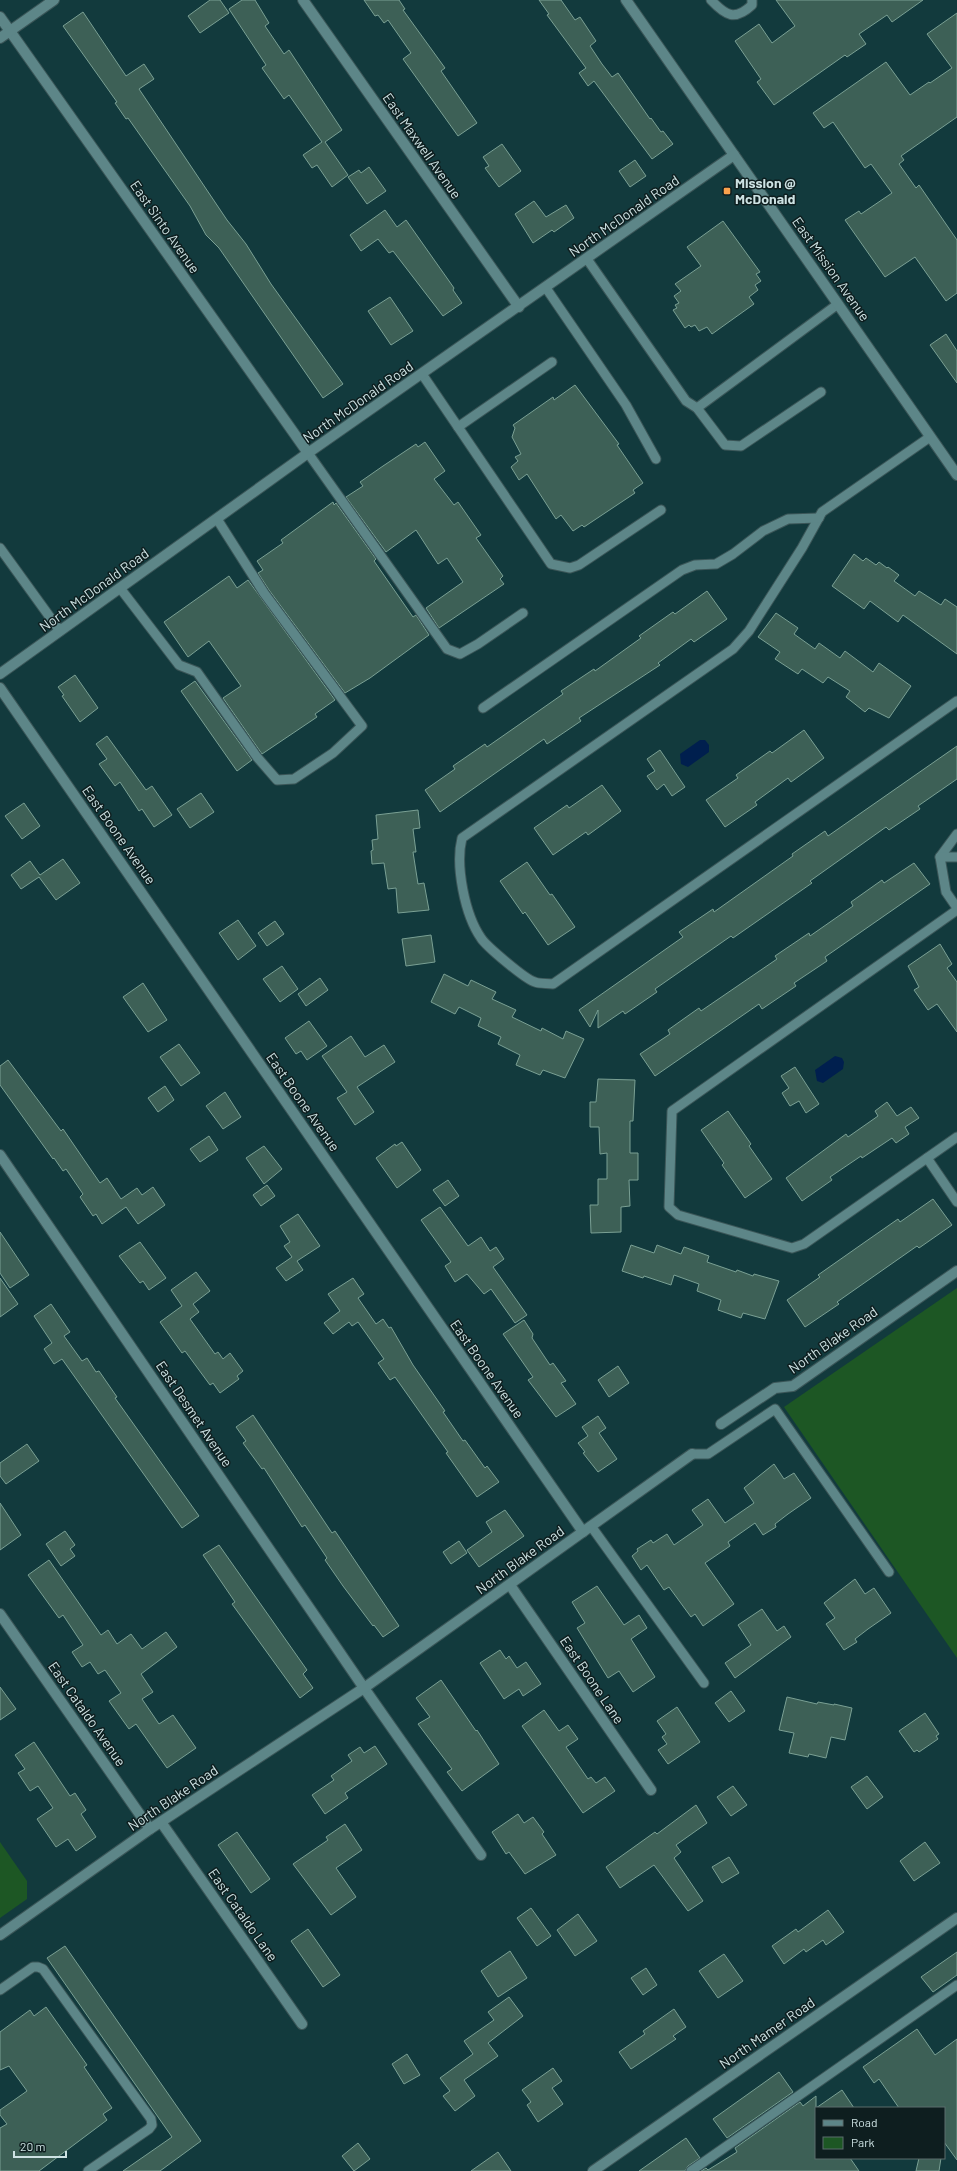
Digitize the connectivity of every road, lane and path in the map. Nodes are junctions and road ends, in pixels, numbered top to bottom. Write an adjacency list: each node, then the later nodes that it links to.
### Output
1 (54, 0): 7 (street)
2 (303, 0): 13 (street, East Maxwell Avenue)
3 (626, 0): 9 (street, East Mission Avenue)
4 (711, 0): 5 (lane)
5 (752, 0)
6 (0, 17): 7 (street, East Sinto Avenue)
7 (10, 31): 8 (street); 20 (street, East Sinto Avenue)
8 (0, 38)
9 (734, 155): 10 (street, North McDonald Road); 12 (street, East Mission Avenue)
10 (587, 259): 11 (street, North McDonald Road); 17 (lane)
11 (546, 288): 13 (street, North McDonald Road); 21 (lane)
12 (838, 304): 17 (lane); 19 (street, East Mission Avenue)
13 (519, 307): 15 (street, North McDonald Road)
14 (552, 362): 18 (lane)
15 (422, 374): 18 (lane); 20 (street, North McDonald Road)
16 (821, 392): 17 (lane)
17 (697, 408)
18 (458, 427): 23 (lane)
19 (930, 436): 22 (street, East Mission Avenue); 25 (lane)
20 (308, 453): 24 (street, North McDonald Road); 28 (lane)
21 (656, 459)
22 (957, 475)
23 (661, 510)
24 (217, 518): 27 (street, North McDonald Road); 27 (lane)
25 (819, 518): 32 (lane); 33 (lane)
26 (0, 548): 29 (lane)
27 (120, 588): 29 (street, North McDonald Road)
28 (523, 613)
29 (60, 631): 30 (street, North McDonald Road)
30 (0, 674)
31 (0, 688): 46 (street, East Boone Avenue)
32 (957, 701)
33 (483, 708)
34 (957, 834): 35 (lane)
35 (940, 857): 36 (lane); 37 (lane)
36 (957, 857)
37 (957, 909): 40 (lane)
38 (957, 1137): 40 (lane)
39 (0, 1155): 51 (street, East Desmet Avenue)
40 (927, 1158): 41 (lane)
41 (957, 1202)
42 (957, 1271): 43 (street, North Blake Road)
43 (721, 1424)
44 (692, 1454): 45 (street, North Blake Road); 47 (lane)
45 (591, 1526): 46 (street, North Blake Road); 50 (lane)
46 (583, 1532): 48 (street, North Blake Road)
47 (889, 1572)
48 (510, 1585): 51 (street, North Blake Road); 52 (street, East Boone Lane)
49 (0, 1614): 54 (street, East Cataldo Avenue)
50 (704, 1683)
51 (364, 1688): 53 (street, North Blake Road); 55 (street)
52 (651, 1790)
53 (161, 1822): 54 (street, North Blake Road); 60 (street, East Cataldo Lane)
54 (150, 1829): 57 (street, North Blake Road)
55 (481, 1855)
56 (957, 1918): 62 (street, North Mamer Road)
57 (0, 1935)
58 (957, 1985): 63 (lane)
59 (0, 1990): 61 (lane)
60 (302, 2024)
61 (88, 2171)
62 (593, 2171)
63 (691, 2171)

